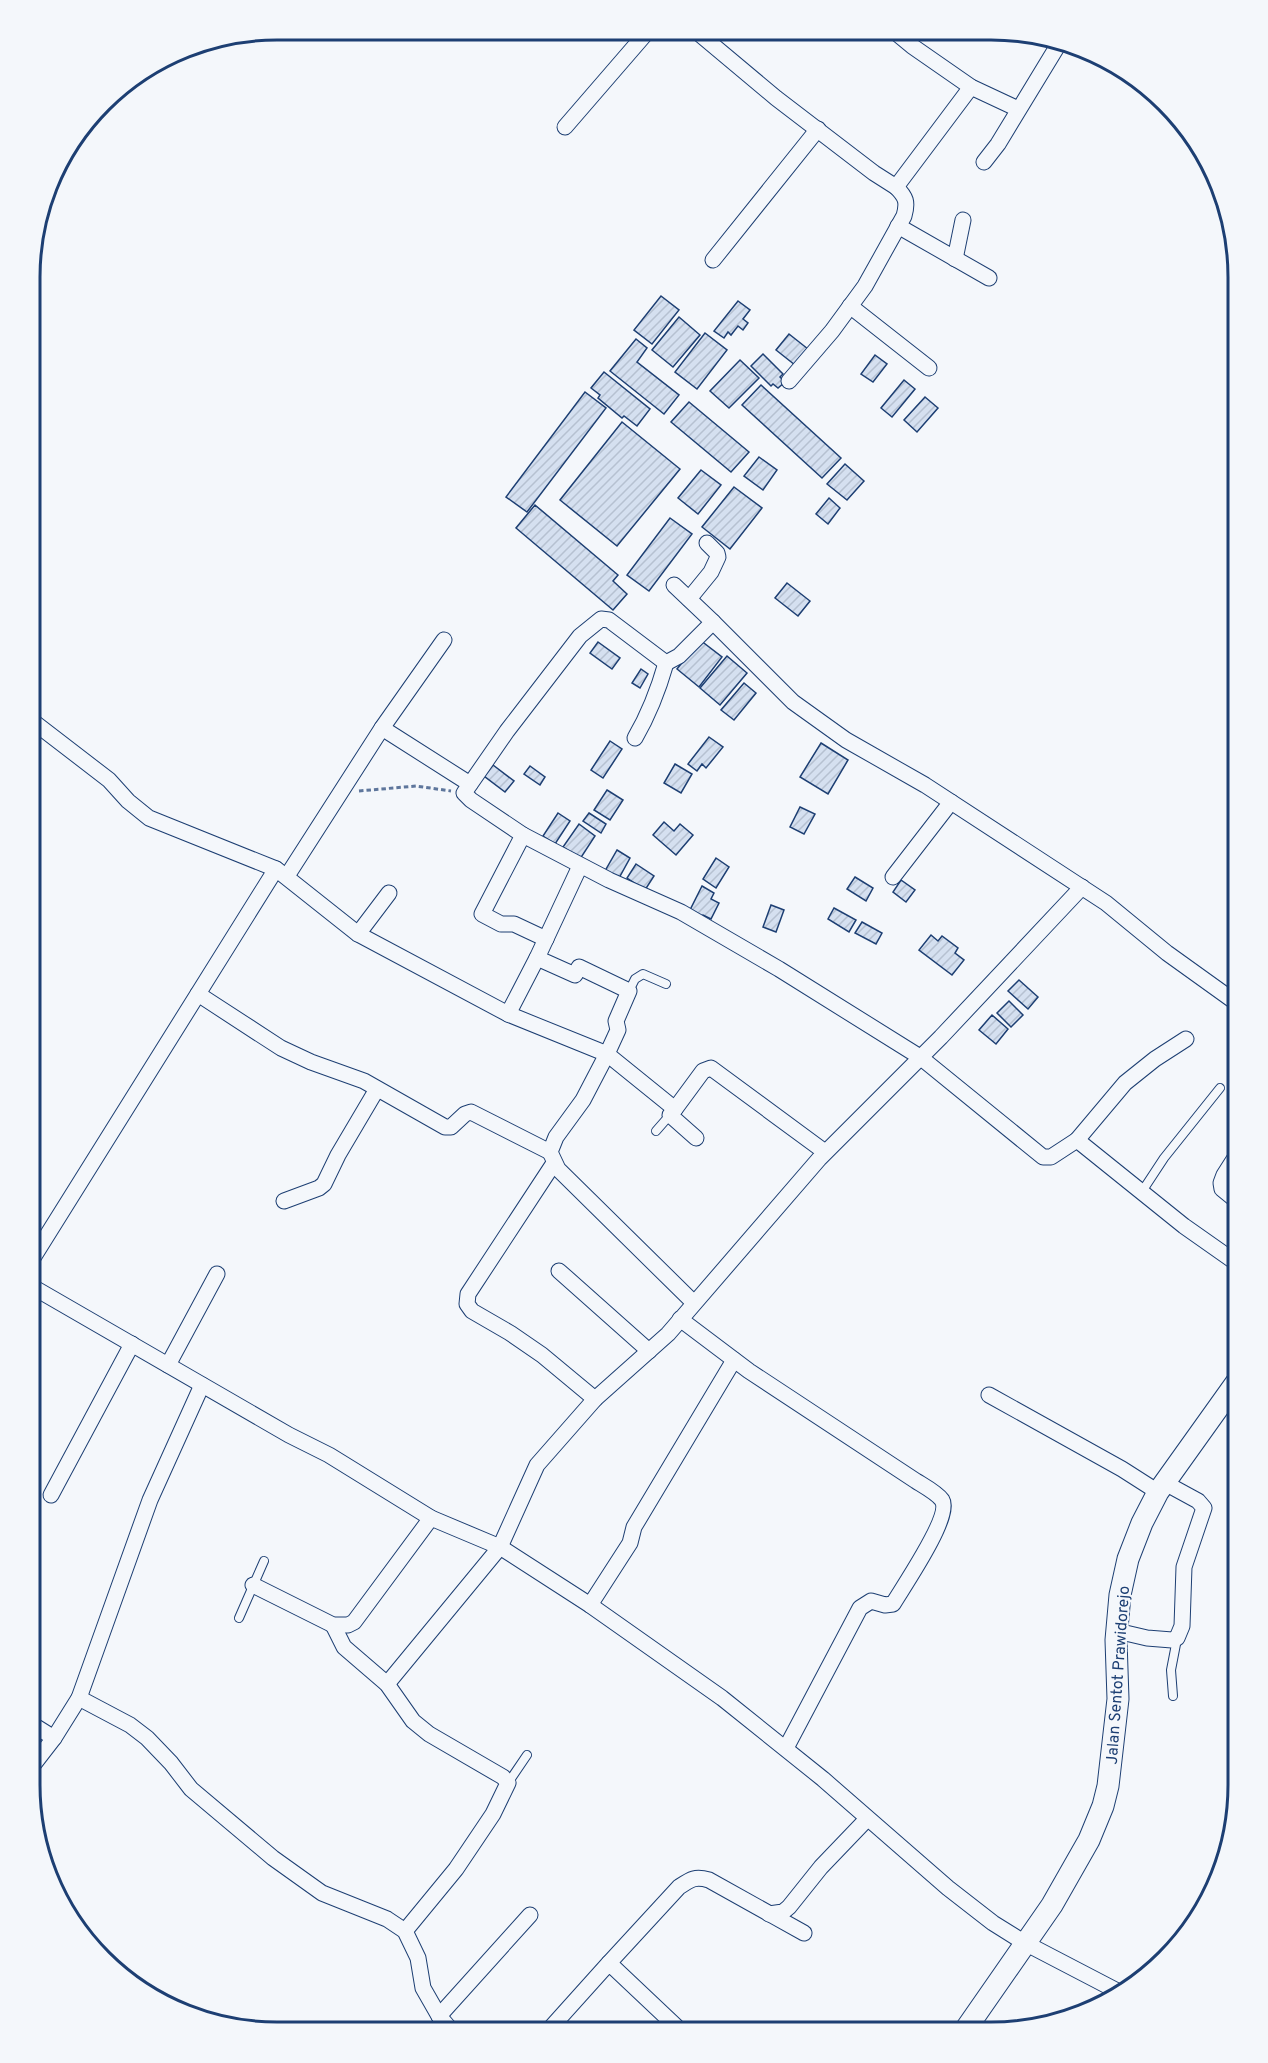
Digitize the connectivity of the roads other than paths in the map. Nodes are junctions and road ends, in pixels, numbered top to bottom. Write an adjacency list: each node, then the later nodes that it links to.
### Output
1 (640, 40): 7 (street)
2 (707, 40): 8 (street)
3 (905, 40): 5 (street)
4 (1055, 50): 6 (street)
5 (971, 87): 6 (street); 10 (street)
6 (1018, 110): 9 (street)
7 (565, 127)
8 (818, 129): 10 (street); 14 (street)
9 (984, 162)
10 (896, 187): 12 (street)
11 (963, 220): 13 (street)
12 (898, 226): 13 (street); 16 (street)
13 (955, 259): 15 (street)
14 (713, 260)
15 (989, 278)
16 (850, 306): 17 (street); 18 (street)
17 (929, 368)
18 (789, 381)
19 (706, 543): 21 (street)
20 (674, 585): 21 (street)
21 (689, 599): 22 (street)
22 (713, 622): 24 (street); 29 (street)
23 (444, 640): 26 (street)
24 (666, 663): 27 (street); 28 (street)
25 (40, 726): 32 (street)
26 (382, 728): 28 (street); 32 (street)
27 (635, 738)
28 (467, 788): 30 (street)
29 (951, 802): 33 (street); 34 (street)
30 (523, 835): 31 (street); 37 (street)
31 (580, 866): 37 (street); 46 (street)
32 (281, 872): 36 (street); 41 (street)
33 (893, 877)
34 (1082, 887): 42 (street); 46 (street)
35 (389, 893): 36 (street)
36 (358, 934): 43 (street)
37 (546, 939): 38 (street)
38 (537, 958): 40 (street); 43 (street)
39 (666, 984): 40 (lane)
40 (629, 991): 45 (street)
41 (198, 994): 48 (street); 59 (street)
42 (1228, 997)
43 (508, 1014): 45 (street)
44 (1186, 1039): 52 (street)
45 (607, 1054): 49 (street); 54 (street)
46 (920, 1057): 52 (street); 53 (street)
47 (1220, 1088): 56 (lane)
48 (377, 1089): 54 (street); 58 (street)
49 (672, 1112): 50 (lane); 51 (street); 53 (street)
50 (656, 1131)
51 (696, 1138)
52 (1077, 1140): 56 (street)
53 (825, 1152): 64 (street)
54 (552, 1158): 64 (street); 73 (street)
55 (1228, 1170): 57 (street)
56 (1142, 1193): 60 (street)
57 (1228, 1194)
58 (284, 1201)
59 (40, 1247)
60 (1228, 1257)
61 (559, 1271): 67 (street)
62 (217, 1274): 69 (street)
63 (40, 1291): 66 (street)
64 (694, 1303): 65 (street)
65 (680, 1319): 67 (street); 68 (street)
66 (132, 1344): 69 (street); 75 (street)
67 (649, 1351): 73 (street)
68 (734, 1360): 80 (street); 90 (street)
69 (168, 1365): 70 (street)
70 (202, 1385): 76 (street); 87 (street)
71 (989, 1395): 74 (street)
72 (1228, 1395): 74 (main road, Jalan Sentot Prawidorejo)
73 (595, 1399): 77 (street)
74 (1167, 1489): 83 (main road, Jalan Sentot Prawidorejo); 84 (street)
75 (51, 1494)
76 (431, 1518): 77 (street); 82 (street)
77 (500, 1547): 80 (street); 85 (street)
78 (264, 1561): 79 (lane)
79 (253, 1585): 81 (lane); 82 (street)
80 (590, 1605): 90 (street)
81 (239, 1618)
82 (333, 1625): 85 (street)
83 (1121, 1632): 84 (street); 99 (main road, Jalan Sentot Prawidorejo)
84 (1177, 1638): 86 (lane)
85 (387, 1684): 93 (street)
86 (1173, 1696)
87 (79, 1698): 89 (street); 97 (street)
88 (40, 1729): 89 (street)
89 (54, 1738): 92 (street)
90 (786, 1748): 94 (street)
91 (527, 1755): 93 (lane)
92 (40, 1756)
93 (508, 1783): 97 (street)
94 (867, 1819): 95 (street); 99 (street)
95 (769, 1914): 98 (street); 100 (street)
96 (530, 1915): 102 (street)
97 (405, 1931): 102 (street)
98 (804, 1933)
99 (1025, 1943): 101 (street); 106 (main road, Jalan Sentot Prawidorejo)
100 (609, 1963): 104 (street); 105 (street)
101 (1113, 1989)
102 (439, 2016): 103 (street)
103 (444, 2022)
104 (556, 2022)
105 (671, 2022)
106 (971, 2022)

